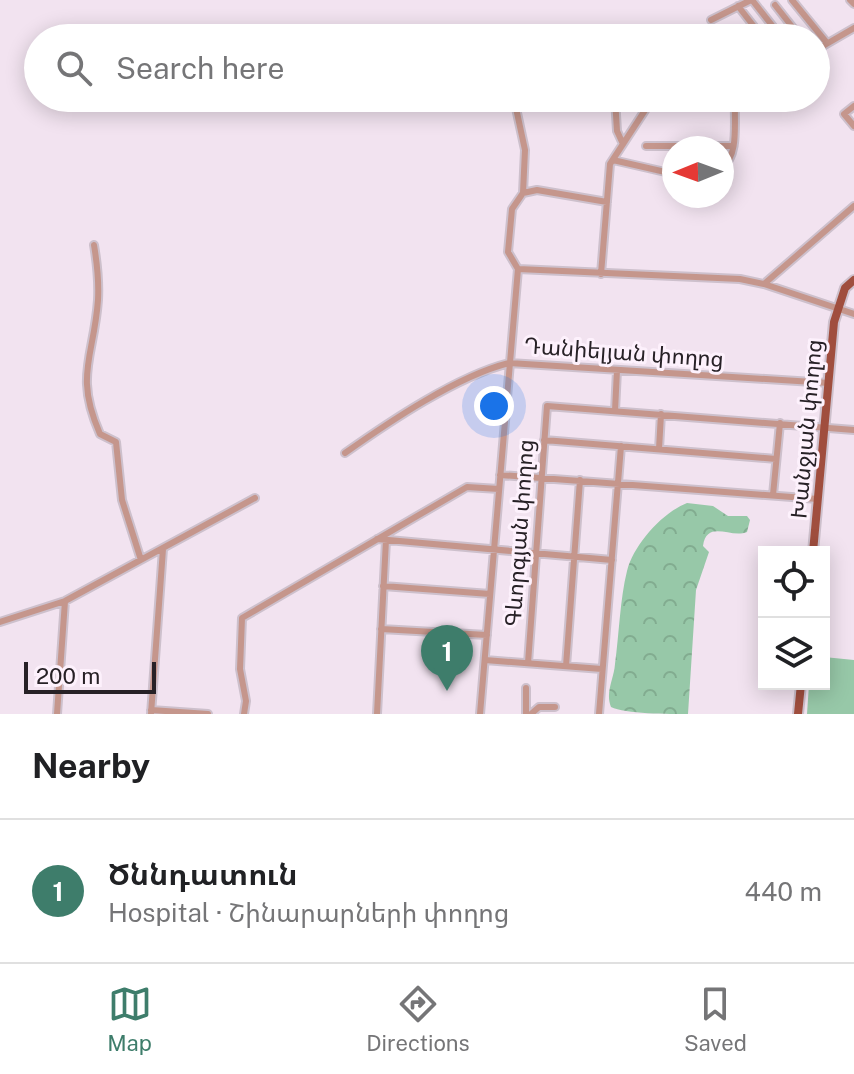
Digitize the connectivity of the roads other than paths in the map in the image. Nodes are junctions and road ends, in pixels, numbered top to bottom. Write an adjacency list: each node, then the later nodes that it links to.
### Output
1 (751, 0): 4 (street); 7 (street)
2 (792, 0): 9 (street)
3 (775, 5): 8 (street)
4 (738, 6): 5 (street); 6 (street)
5 (711, 20)
6 (752, 24)
7 (771, 24)
8 (790, 24)
9 (812, 24)
10 (854, 28): 11 (street)
11 (830, 41)
12 (854, 106): 17 (street)
13 (517, 112): 24 (street)
14 (616, 112): 19 (street)
15 (644, 112): 19 (street)
16 (735, 112): 18 (street)
17 (854, 126)
18 (733, 136)
19 (623, 144): 22 (street)
20 (646, 146): 21 (street)
21 (662, 146)
22 (613, 160): 23 (street); 25 (street)
23 (662, 171)
24 (523, 193): 25 (street); 28 (street)
25 (607, 202): 29 (street)
26 (854, 206): 31 (street)
27 (94, 245): 62 (street)
28 (518, 269): 29 (street); 34 (street)
29 (601, 274): 31 (street)
30 (854, 280): 32 (main road)
31 (764, 284): 32 (street)
32 (837, 309): 33 (street); 36 (main road, Խանջյան փողոց)
33 (854, 314)
34 (509, 363): 35 (street, Դանիելյան փողոց); 45 (street, Դանիելյան փողոց); 47 (street)
35 (617, 370): 36 (street, Դանիելյան փողոց); 37 (street)
36 (829, 383): 40 (main road, Խանջյան փողոց)
37 (615, 411): 38 (street); 42 (street, Գևորգյան փողոց)
38 (661, 414): 39 (street); 44 (street)
39 (780, 423): 40 (street); 46 (street)
40 (826, 427): 41 (street); 54 (main road, Խանջյան փողոց)
41 (854, 430)
42 (544, 440): 43 (street); 48 (street, Գևորգյան փողոց)
43 (621, 446): 44 (street); 50 (street)
44 (659, 449): 46 (street)
45 (345, 453)
46 (776, 459): 52 (street)
47 (500, 475): 48 (street); 51 (street)
48 (541, 478): 49 (street); 60 (street, Գևորգյան փողոց)
49 (580, 480): 50 (street); 61 (street)
50 (617, 483): 52 (street); 63 (street)
51 (499, 489): 55 (street); 59 (street)
52 (773, 495): 54 (street)
53 (255, 498): 58 (street)
54 (818, 499): 57 (main road, Խանջյան փողոց)
55 (377, 539): 56 (street); 80 (street)
56 (386, 540): 59 (street); 64 (street)
57 (814, 546)
58 (163, 549): 62 (street); 77 (street)
59 (494, 551): 60 (street); 65 (street)
60 (535, 553): 61 (street); 71 (street, Գևորգյան փողոց)
61 (575, 556): 63 (street); 72 (street)
62 (141, 560): 66 (street)
63 (612, 560): 73 (street)
64 (383, 586): 65 (street); 68 (street)
65 (490, 594): 69 (street)
66 (65, 601): 67 (street); 78 (street)
67 (0, 622)
68 (381, 629): 69 (street); 81 (street)
69 (487, 635): 70 (street)
70 (485, 660): 71 (street); 82 (street)
71 (528, 663): 72 (street)
72 (566, 666): 73 (street)
73 (602, 669): 84 (street)
74 (526, 688): 83 (street)
75 (800, 690): 85 (main road)
76 (555, 707): 83 (street)
77 (151, 712): 79 (street)
78 (57, 714)
79 (208, 714)
80 (244, 714)
81 (377, 714)
82 (480, 714)
83 (528, 714)
84 (599, 714)
85 (798, 714)

